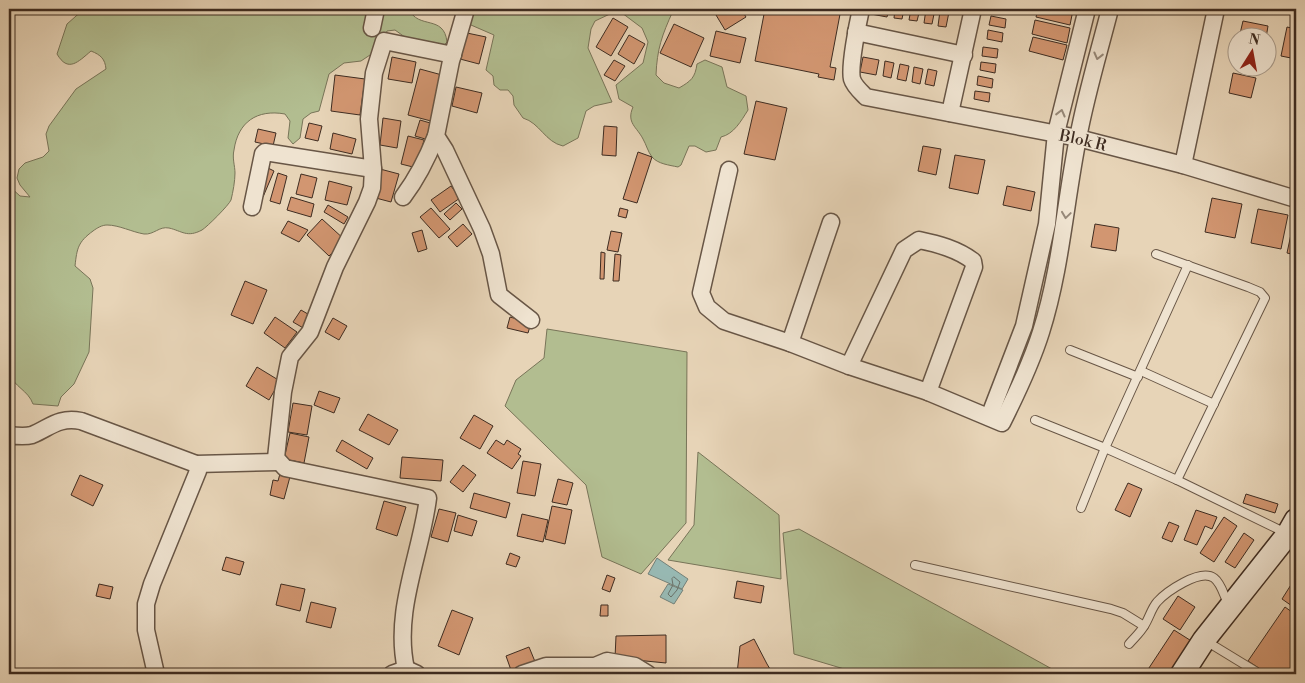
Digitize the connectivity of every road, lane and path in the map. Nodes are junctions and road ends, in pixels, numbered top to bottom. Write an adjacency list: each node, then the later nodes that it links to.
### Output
1 (376, 9): 8 (street)
2 (466, 9): 10 (street)
3 (862, 9): 9 (street)
4 (973, 9): 11 (street)
5 (1087, 9): 13 (street, one-way to 5)
6 (1110, 9): 15 (street, one-way to 15)
7 (1216, 9): 16 (street)
8 (372, 28)
9 (856, 32): 11 (street); 12 (street, Blok R)
10 (452, 55): 14 (street); 17 (street)
11 (964, 56): 12 (street)
12 (950, 113): 13 (street, Blok R)
13 (1056, 133): 15 (street, Blok R); 24 (street)
14 (436, 136): 19 (street); 27 (street)
15 (1078, 138): 16 (street, Blok R); 26 (street, one-way to 26)
16 (1183, 164): 20 (street, Blok R)
17 (373, 169): 21 (street); 38 (street)
18 (728, 170): 28 (street)
19 (403, 197)
20 (1296, 199)
21 (252, 207)
22 (831, 222): 28 (street)
23 (1156, 254): 25 (lane)
24 (1038, 264): 26 (street); 34 (street)
25 (1188, 264): 31 (lane); 33 (lane)
26 (1057, 270): 34 (street)
27 (531, 320)
28 (790, 343): 30 (street)
29 (1070, 350): 31 (lane)
30 (849, 366): 32 (street); 32 (street)
31 (1139, 374): 33 (lane); 37 (lane)
32 (928, 392): 34 (street)
33 (1214, 404): 40 (lane)
34 (989, 417)
35 (1035, 420): 37 (lane)
36 (9, 435): 39 (street)
37 (1104, 448): 40 (lane); 41 (lane)
38 (278, 462): 39 (street); 48 (street)
39 (196, 464): 49 (street)
40 (1177, 480): 42 (lane)
41 (1081, 508)
42 (1292, 527): 44 (main road)
43 (915, 565): 45 (lane)
44 (1230, 607): 45 (lane); 46 (main road)
45 (1144, 626): 47 (lane)
46 (1204, 640): 52 (main road); 53 (lane)
47 (1129, 644)
48 (409, 673)
49 (156, 674)
50 (522, 674): 51 (street)
51 (648, 674)
52 (1182, 674)
53 (1260, 674)

